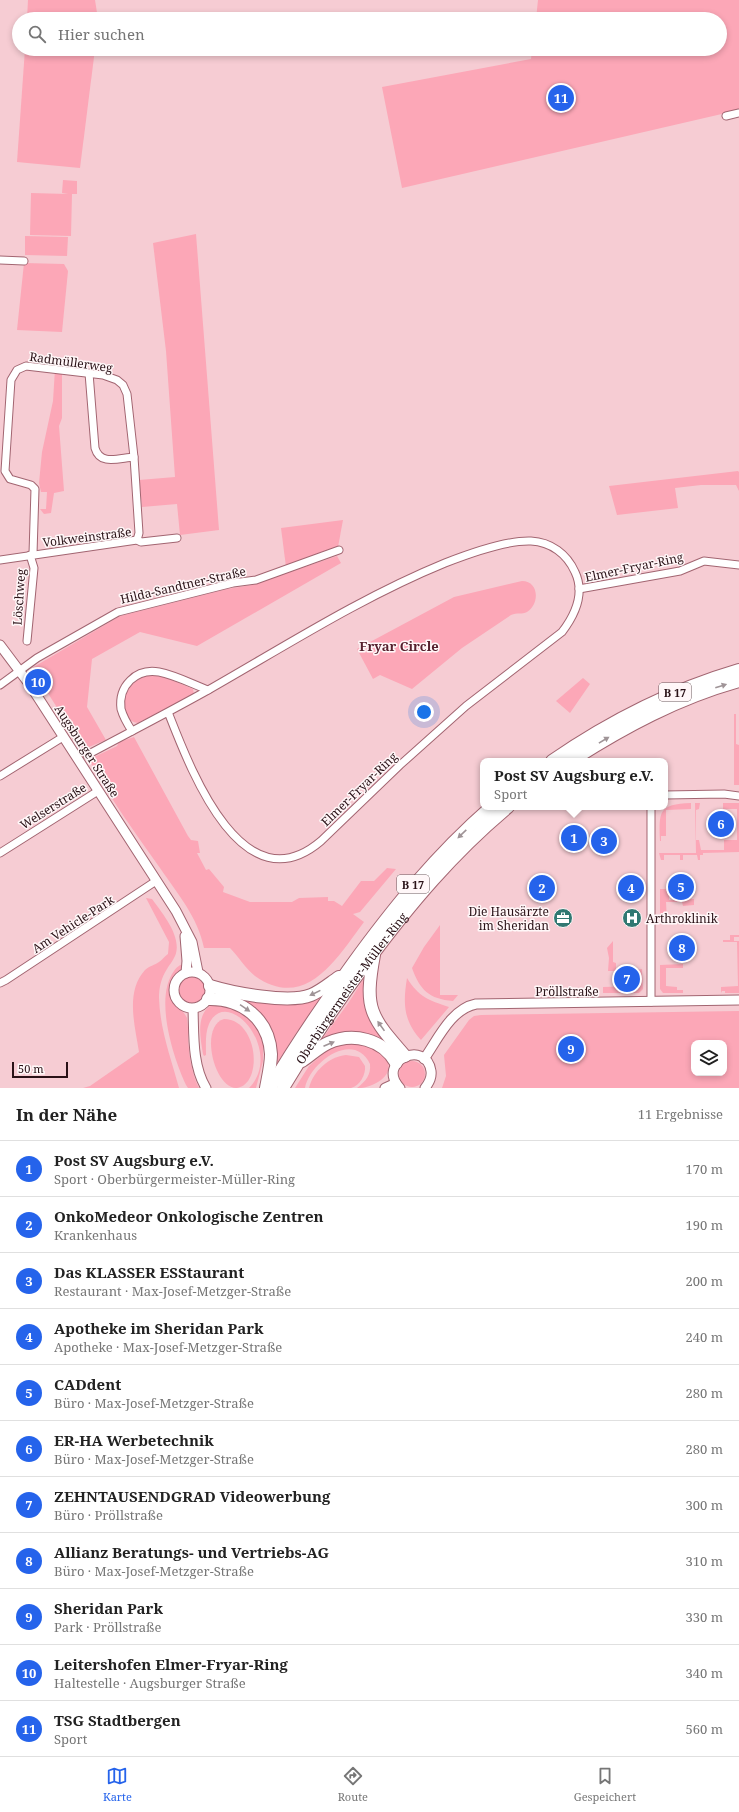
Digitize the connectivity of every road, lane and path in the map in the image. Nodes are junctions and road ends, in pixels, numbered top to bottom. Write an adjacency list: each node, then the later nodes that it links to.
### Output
1 (739, 113): 2 (street)
2 (726, 116)
3 (0, 260): 4 (street)
4 (24, 261)
5 (90, 373): 6 (street, Radmüllerweg); 6 (street); 10 (street, Radmüllerweg)
6 (134, 457): 8 (street, Radmüllerweg)
7 (177, 538): 8 (street, Volkweinstraße)
8 (137, 540): 10 (street, Volkweinstraße)
9 (339, 550): 18 (street, Hilda-Sandtner-Straße)
10 (32, 555): 11 (street, Volkweinstraße); 14 (street, Löschweg)
11 (0, 560)
12 (739, 565): 13 (street, Elmer-Fryar-Ring)
13 (579, 589): 22 (street, Elmer-Fryar-Ring); 23 (street, Elmer-Fryar-Ring)
14 (27, 641)
15 (0, 645): 18 (street, Augsburger Straße)
16 (739, 662): 19 (highway)
17 (739, 670): 19 (highway, B 17)
18 (21, 672): 21 (street, Hilda-Sandtner-Straße); 25 (street, Augsburger Straße)
19 (717, 676): 27 (highway, B 17)
20 (739, 680): 28 (highway, B 17, one-way to 20)
21 (0, 685)
22 (208, 690): 23 (street, Elmer-Fryar-Ring); 24 (street)
23 (168, 712): 24 (street, Elmer-Fryar-Ring)
24 (132, 731): 26 (street, Elmer-Fryar-Ring)
25 (63, 736): 29 (street); 30 (street, Augsburger Straße)
26 (87, 755)
27 (557, 758)
28 (575, 758)
29 (0, 776)
30 (98, 791): 36 (street, Welserstraße); 37 (street, Augsburger Straße)
31 (738, 794): 32 (street)
32 (668, 795)
33 (488, 810): 41 (highway, Oberbürgermeister-Müller-Ring / B 17, one-way to 41)
34 (504, 810): 39 (highway, Oberbürgermeister-Müller-Ring / B 17)
35 (651, 810): 47 (street)
36 (0, 853)
37 (156, 882): 38 (street, Augsburger Straße); 43 (street, Am Vehicle-Park)
38 (184, 925): 40 (street, Augsburger Straße); 42 (street)
39 (374, 953): 50 (highway, one-way to 39); 51 (highway, Oberbürgermeister-Müller-Ring / B 17)
40 (198, 972): 42 (street); 44 (street)
41 (347, 972): 44 (highway, one-way to 44); 55 (highway, Oberbürgermeister-Müller-Ring / B 17)
42 (186, 973): 48 (street)
43 (0, 983)
44 (210, 986): 45 (street)
45 (208, 999): 48 (street); 54 (highway, one-way to 54)
46 (738, 1001): 47 (street, Pröllstraße)
47 (651, 1002): 49 (street, Pröllstraße)
48 (193, 1008): 53 (street)
49 (424, 1059): 50 (street); 58 (street)
50 (401, 1060): 51 (highway, one-way to 50); 52 (street)
51 (296, 1065): 56 (highway, Oberbürgermeister-Müller-Ring / B 17)
52 (398, 1085): 57 (street)
53 (206, 1088)
54 (266, 1088)
55 (270, 1088)
56 (283, 1088)
57 (385, 1088)
58 (425, 1088)

